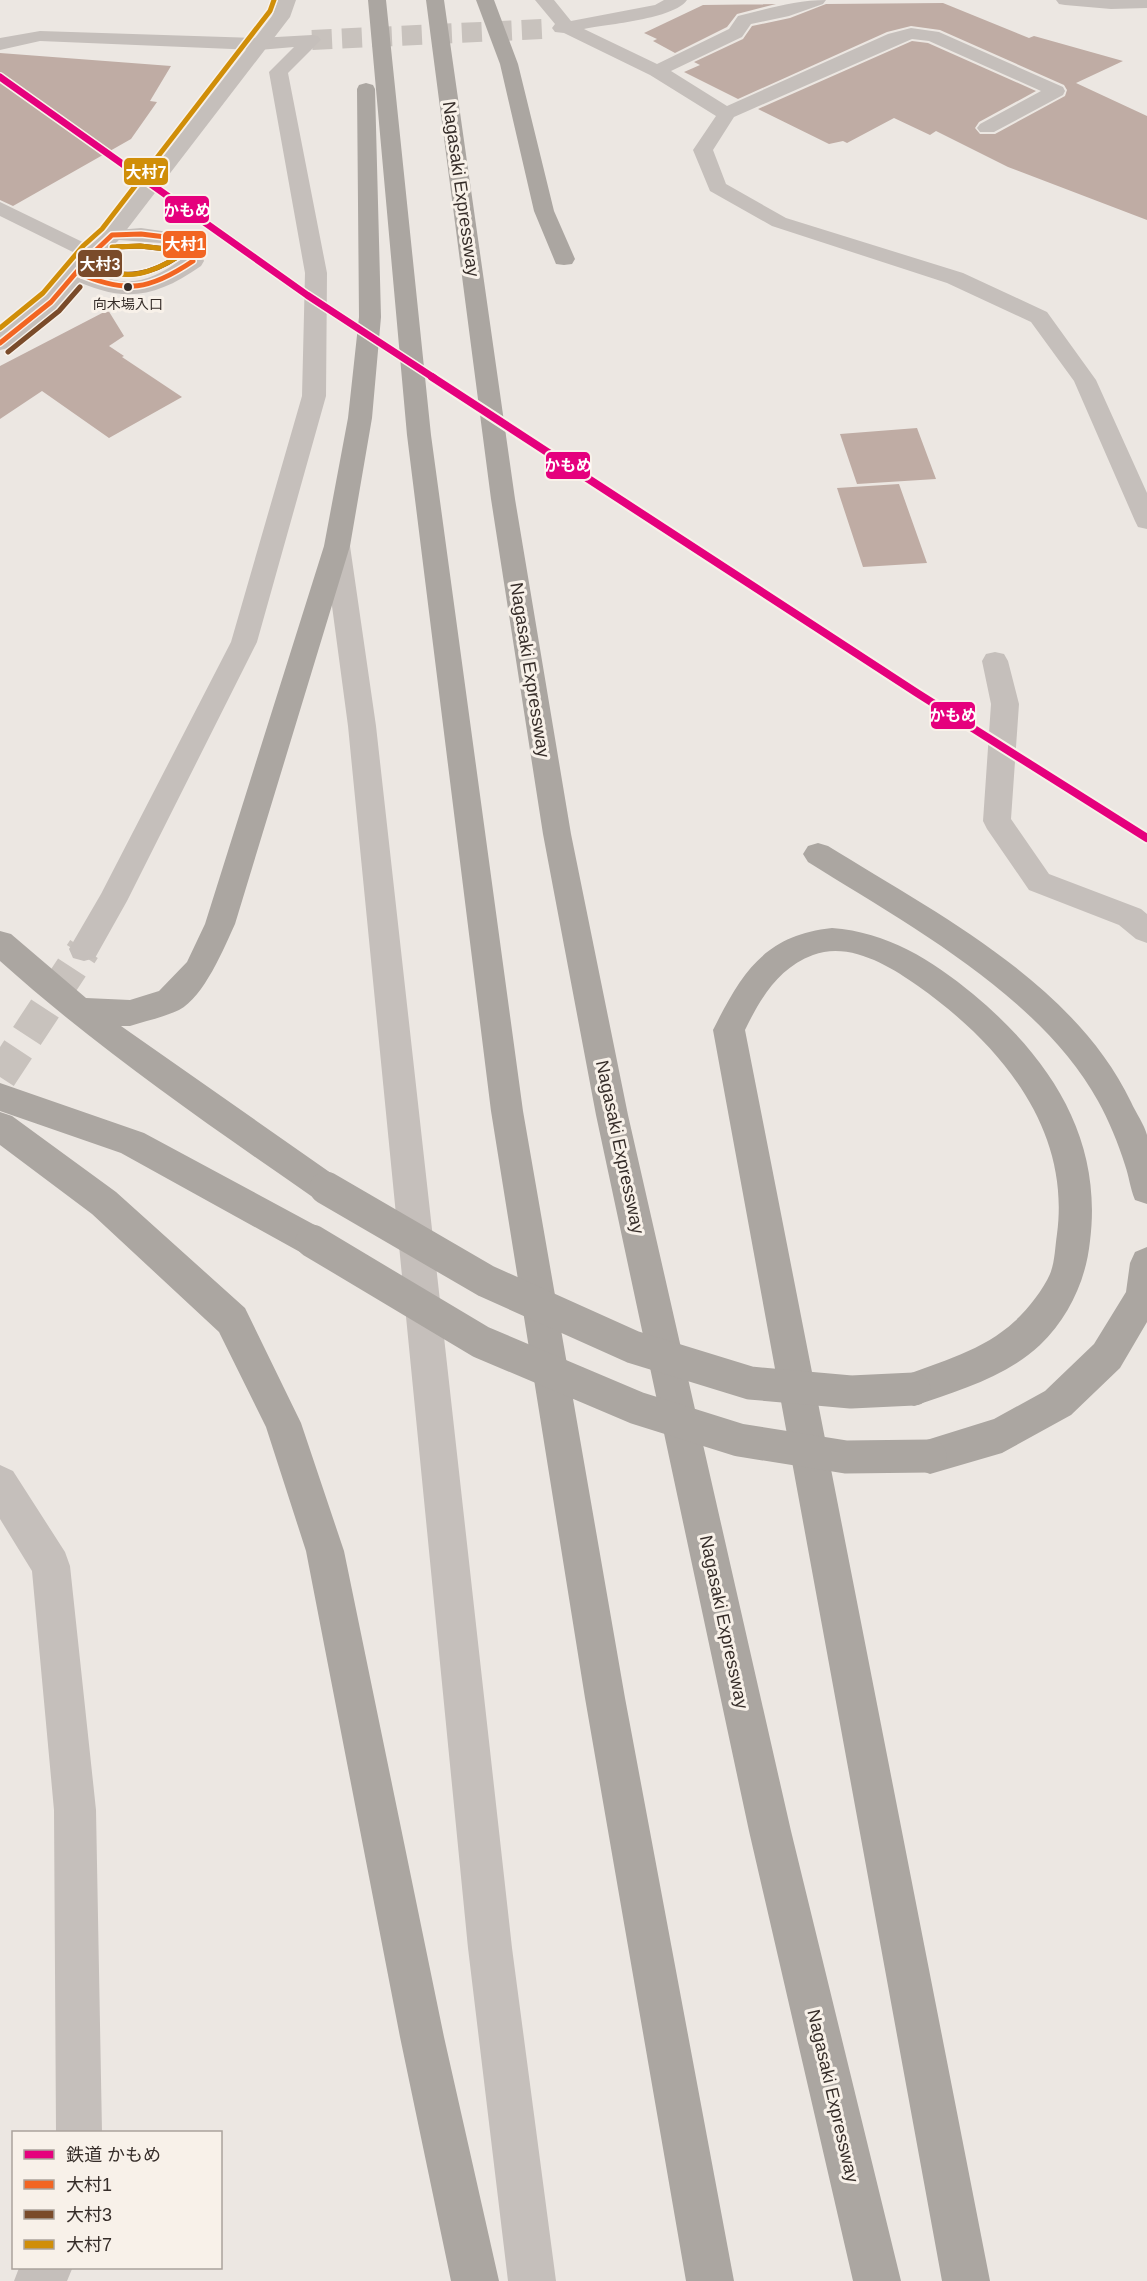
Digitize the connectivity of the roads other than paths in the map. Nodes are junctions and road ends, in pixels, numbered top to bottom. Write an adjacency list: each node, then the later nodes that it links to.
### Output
1 (287, 0): 16 (street)
2 (365, 0): 27 (highway)
3 (377, 0): 42 (highway)
4 (435, 0): 43 (highway, Nagasaki Expressway)
5 (484, 0): 23 (highway)
6 (544, 0): 12 (street)
7 (678, 0): 12 (street)
8 (817, 0): 17 (street)
9 (1065, 0): 10 (street)
10 (1147, 3)
11 (10, 24): 14 (street)
12 (568, 28): 13 (street); 17 (street)
13 (542, 29)
14 (40, 36): 15 (street); 16 (street)
15 (0, 44)
16 (259, 44): 21 (street); 32 (street)
17 (657, 71): 18 (street)
18 (727, 114): 19 (street); 26 (street)
19 (987, 128)
20 (0, 208): 22 (street)
21 (112, 236): 22 (street); 24 (street)
22 (92, 254): 24 (street)
23 (564, 259)
24 (78, 273): 25 (street)
25 (0, 343)
26 (1147, 521)
27 (337, 546): 33 (highway); 41 (street)
28 (995, 661): 30 (street)
29 (818, 855): 36 (highway)
30 (1147, 931)
31 (0, 943): 33 (highway)
32 (84, 949)
33 (80, 1011): 44 (highway, bridge)
34 (0, 1096): 37 (highway, bridge)
35 (0, 1126): 40 (highway)
36 (1147, 1189)
37 (1147, 1263)
38 (0, 1484): 39 (street)
39 (79, 2131)
40 (475, 2281)
41 (532, 2281)
42 (710, 2281)
43 (877, 2281)
44 (966, 2281)

